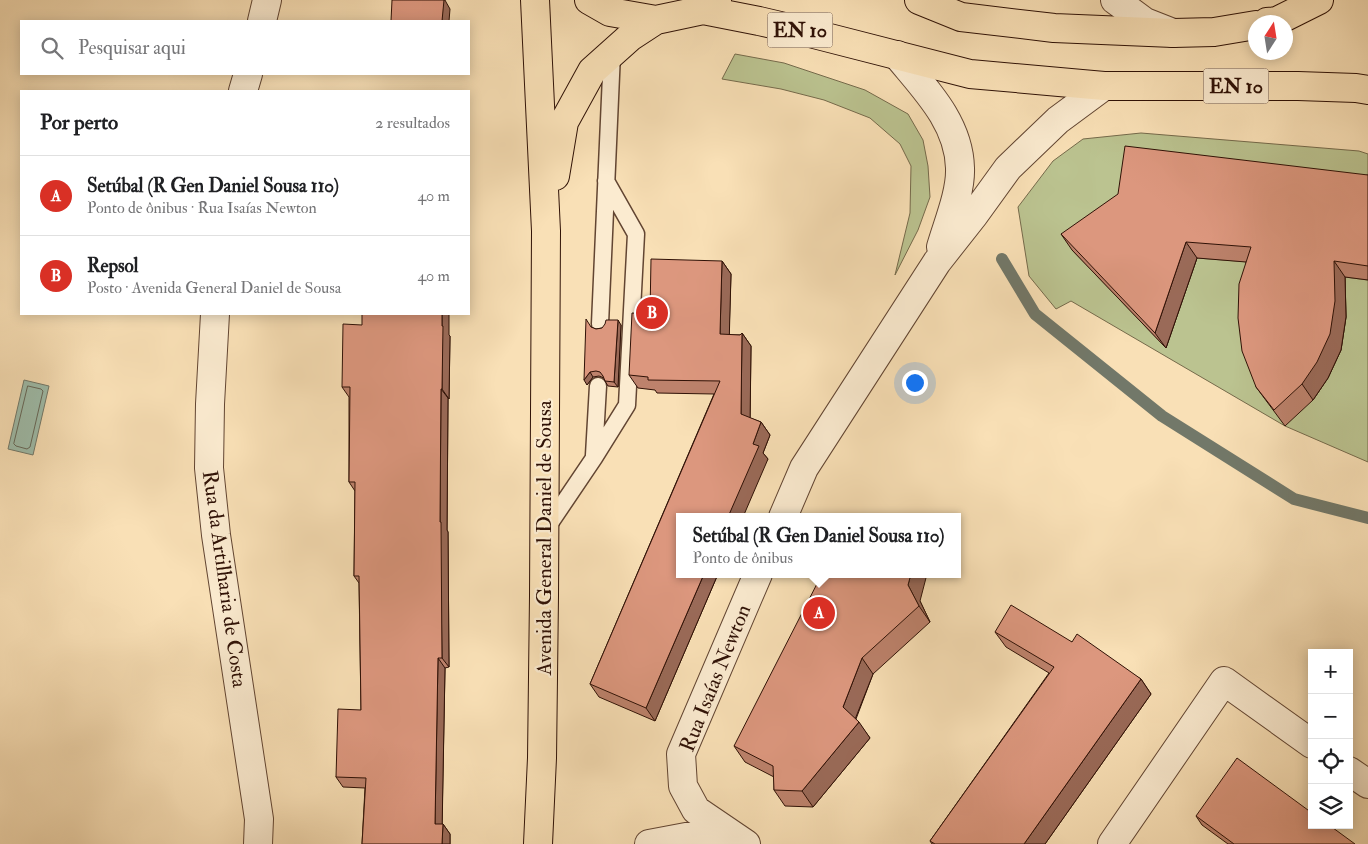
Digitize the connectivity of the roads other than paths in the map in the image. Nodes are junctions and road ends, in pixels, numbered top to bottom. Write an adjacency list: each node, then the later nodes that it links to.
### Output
1 (267, 0): 9 (street)
2 (535, 0): 20 (main road)
3 (589, 0): 10 (main road, EN 10)
4 (919, 0): 12 (main road)
5 (1115, 0): 12 (street)
6 (1319, 0): 8 (main road)
7 (711, 5): 10 (main road, EN 10); 14 (main road, EN 10)
8 (1289, 15)
9 (262, 20)
10 (656, 20): 13 (main road)
11 (1248, 26): 12 (main road)
12 (1173, 33)
13 (612, 53): 19 (lane); 20 (main road)
14 (897, 55): 16 (main road, EN 10); 21 (street)
15 (248, 75): 17 (street)
16 (1104, 86): 18 (main road, EN 10); 21 (street)
17 (243, 90)
18 (1368, 90)
19 (606, 181): 23 (lane); 25 (lane)
20 (546, 231): 27 (main road, Avenida General Daniel de Sousa)
21 (937, 262): 26 (street)
22 (215, 315): 33 (street, Rua da Artilharia de Costa)
23 (600, 324)
24 (598, 386): 25 (lane)
25 (594, 458): 27 (lane)
26 (785, 513)
27 (544, 531): 34 (main road, Avenida General Daniel de Sousa)
28 (756, 578): 32 (street, Rua Isaías Newton)
29 (1308, 741): 36 (street)
30 (1353, 774): 31 (street)
31 (1368, 784)
32 (743, 842): 35 (street)
33 (258, 844)
34 (538, 844)
35 (649, 844)
36 (1112, 844)

